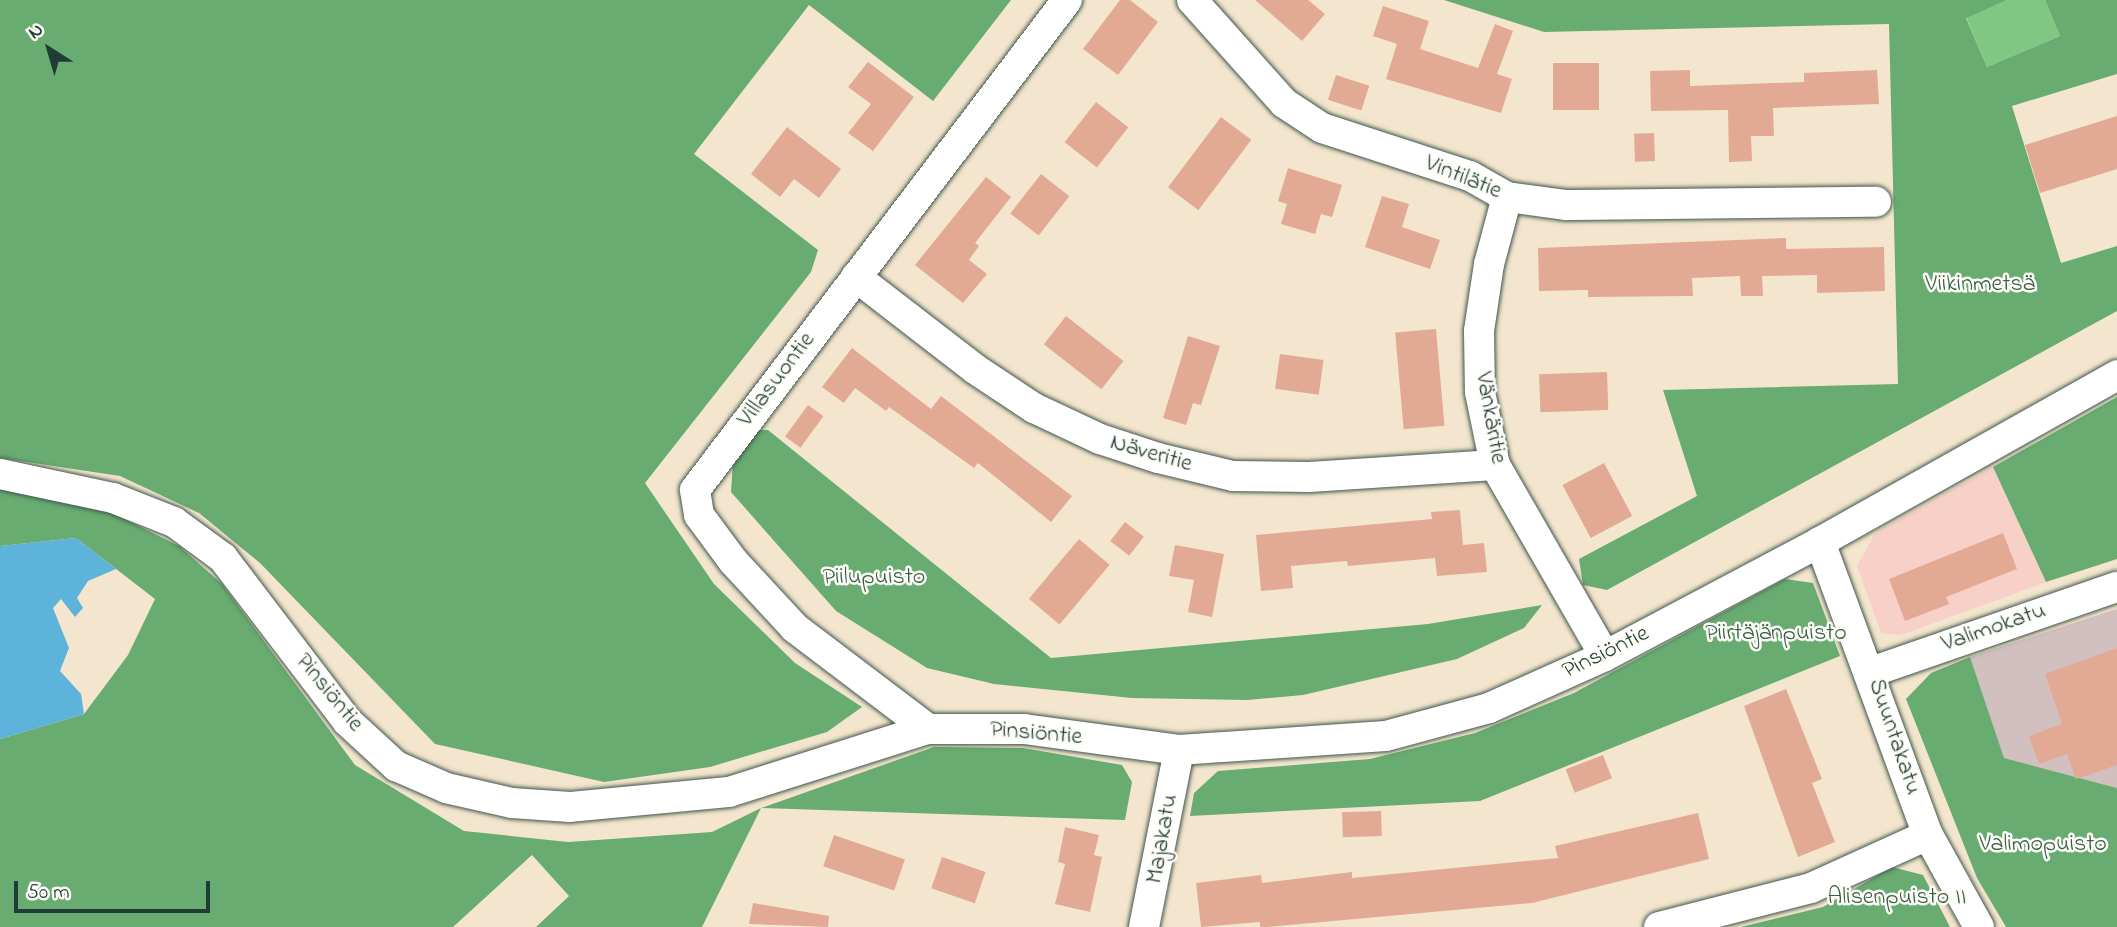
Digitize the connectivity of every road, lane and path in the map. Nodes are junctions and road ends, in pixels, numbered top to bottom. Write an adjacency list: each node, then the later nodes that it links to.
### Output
1 (1068, 0): 5 (street, Villasuontie)
2 (1192, 0): 3 (street, Vintilätie)
3 (1507, 197): 4 (street, Vintilätie); 7 (street, Vänkäritie)
4 (1876, 201)
5 (856, 277): 7 (street, Näveritie); 13 (street, Villasuontie)
6 (2117, 375): 9 (street, Pinsiöntie)
7 (1495, 465): 11 (street, Vänkäritie)
8 (0, 474): 13 (street, Pinsiöntie)
9 (1821, 542): 11 (street, Pinsiöntie); 12 (street, Suuntakatu)
10 (2117, 587): 12 (street, Valimokatu)
11 (1605, 656): 14 (street, Pinsiöntie)
12 (1871, 672): 15 (street, Suuntakatu)
13 (928, 729): 14 (street, Pinsiöntie)
14 (1179, 750): 16 (street, Majakatu)
15 (1928, 835): 17 (street); 18 (street, Suuntakatu)
16 (1144, 927)
17 (1659, 927)
18 (1979, 927)

